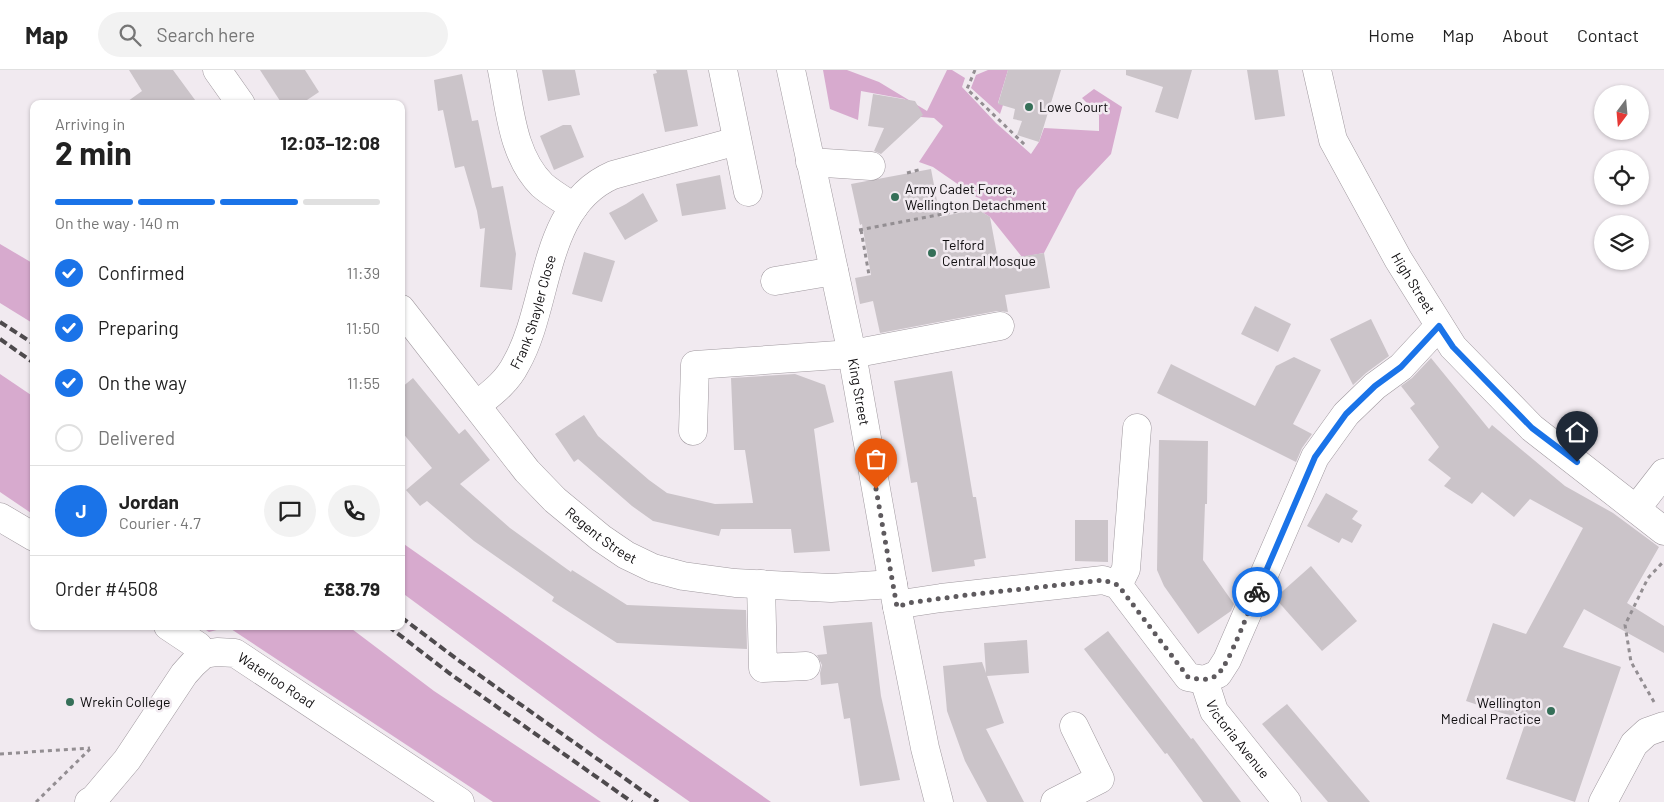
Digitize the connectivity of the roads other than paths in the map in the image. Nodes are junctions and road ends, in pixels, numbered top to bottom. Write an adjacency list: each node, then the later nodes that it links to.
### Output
1 (217, 70): 6 (street)
2 (502, 70): 11 (street)
3 (724, 70): 7 (street)
4 (791, 70): 8 (street, King Street)
5 (1318, 70): 16 (street, High Street)
6 (238, 100)
7 (737, 141): 10 (street); 11 (street, Frank Shayler Close)
8 (810, 162): 9 (street); 12 (street, King Street)
9 (871, 166)
10 (748, 192)
11 (574, 207): 18 (street, Frank Shayler Close)
12 (834, 271): 13 (street); 17 (street, King Street)
13 (776, 281)
14 (405, 314): 18 (street, Regent Street)
15 (1000, 326): 17 (street)
16 (1439, 326): 22 (street, High Street); 32 (street)
17 (852, 354): 20 (street); 28 (street, King Street)
18 (476, 405): 26 (street, Regent Street)
19 (1137, 428): 27 (street)
20 (693, 431)
21 (1664, 473): 22 (street)
22 (1636, 509): 24 (street, High Street)
23 (0, 516): 25 (street)
24 (1664, 531)
25 (30, 535)
26 (761, 584): 28 (street, Regent Street); 31 (street)
27 (1118, 585): 28 (street); 32 (street, Victoria Avenue)
28 (895, 596): 37 (street, King Street)
29 (174, 630): 30 (street)
30 (204, 654): 35 (street, Waterloo Road); 36 (street)
31 (806, 666)
32 (1204, 680): 39 (street, Victoria Avenue)
33 (1074, 726): 38 (street)
34 (1664, 726): 40 (street)
35 (451, 800)
36 (89, 802)
37 (939, 802)
38 (1055, 802)
39 (1287, 802)
40 (1603, 802)

